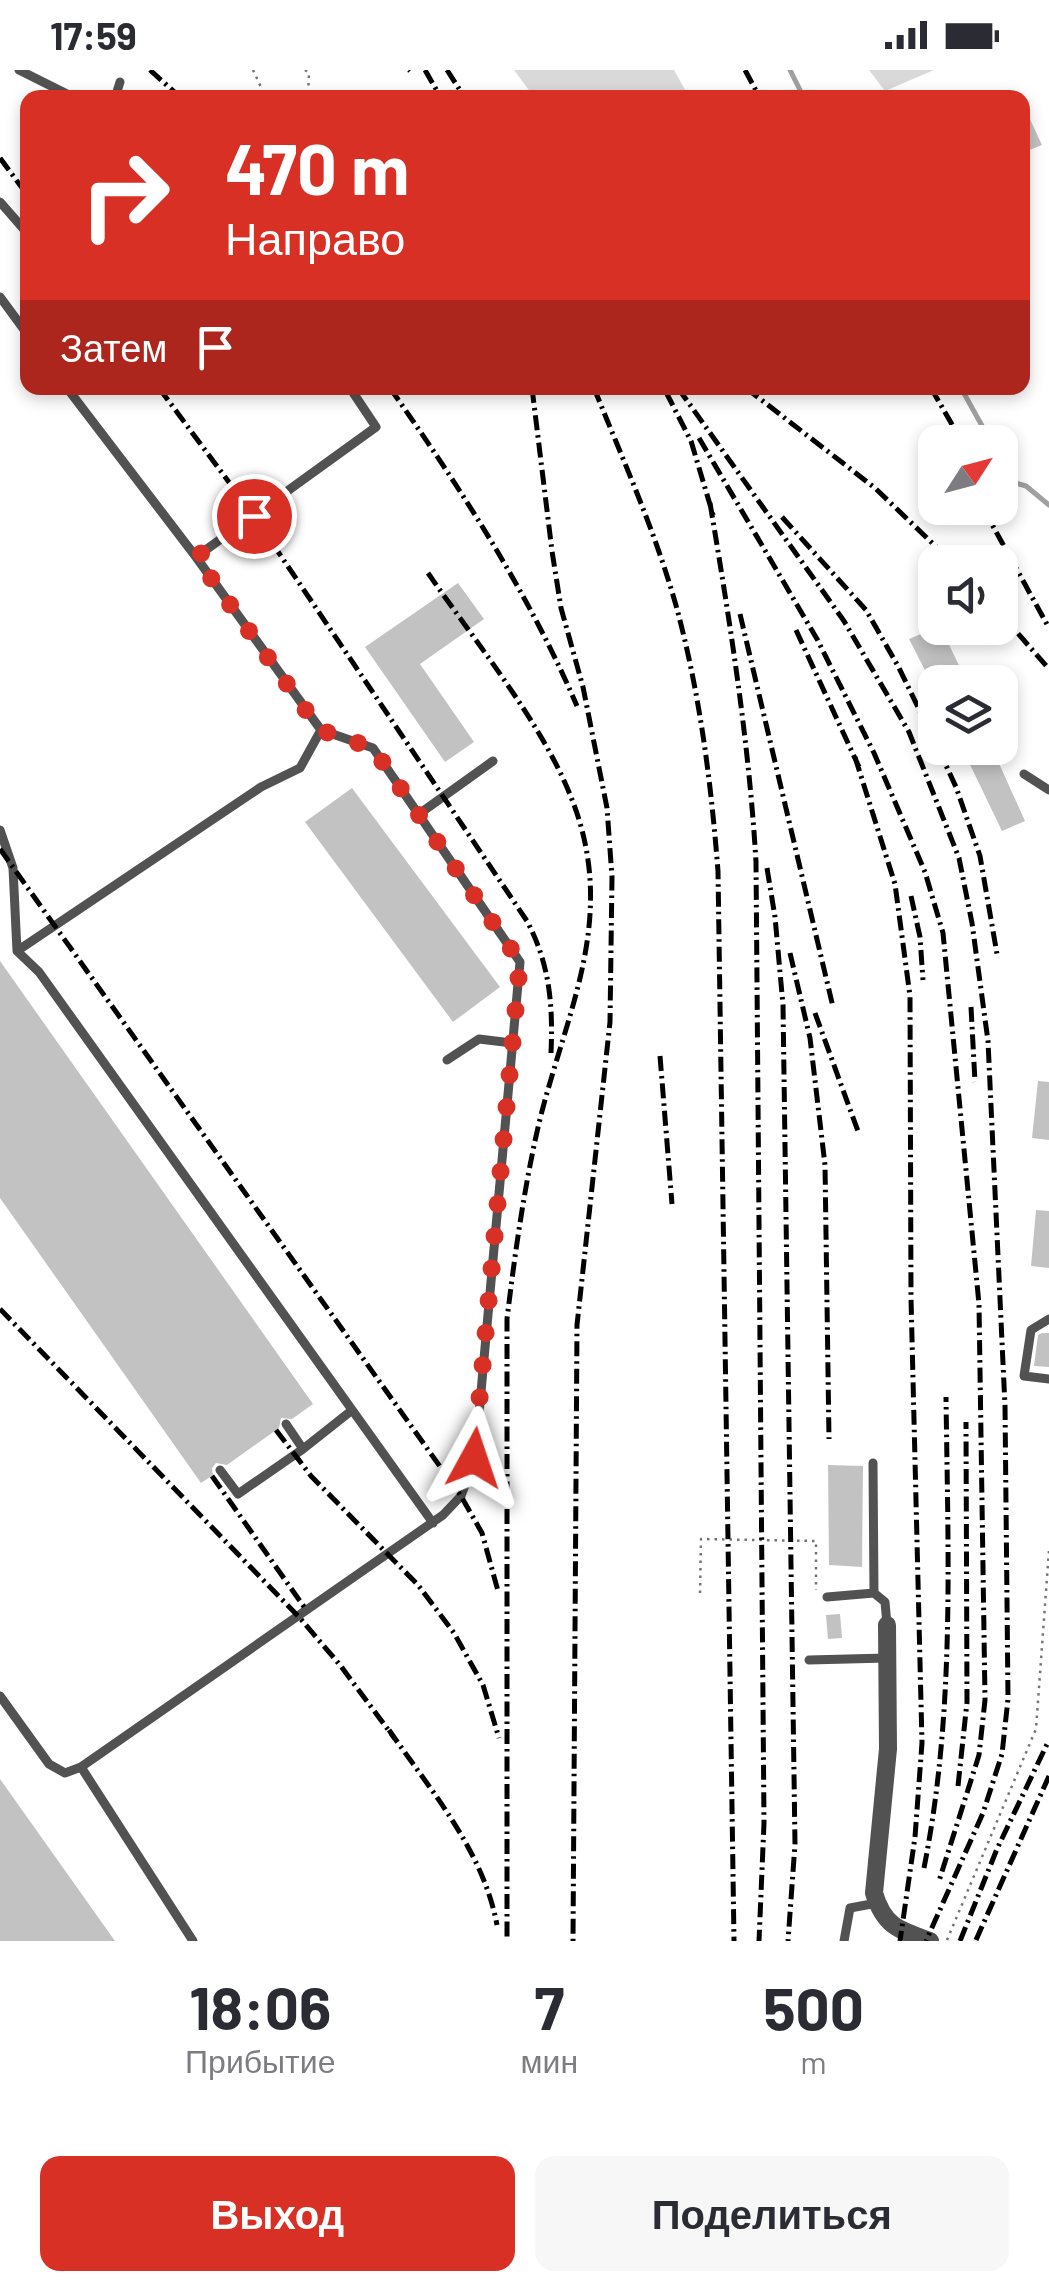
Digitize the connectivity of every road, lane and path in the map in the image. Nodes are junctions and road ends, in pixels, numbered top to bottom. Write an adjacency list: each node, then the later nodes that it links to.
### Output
1 (19, 70): 3 (lane)
2 (120, 82): 4 (lane)
3 (59, 90)
4 (117, 90)
5 (0, 202): 6 (lane)
6 (20, 225)
7 (0, 296): 8 (lane)
8 (20, 321)
9 (73, 395): 11 (lane)
10 (355, 395): 11 (lane)
11 (196, 557): 12 (lane)
12 (320, 730): 16 (lane); 18 (lane)
13 (493, 761): 16 (lane)
14 (1024, 774): 15 (lane)
15 (1049, 790)
16 (419, 814): 19 (lane)
17 (0, 830): 18 (lane)
18 (16, 952): 23 (lane)
19 (512, 1043): 20 (lane); 28 (lane)
20 (447, 1060)
21 (1049, 1318): 22 (lane)
22 (1049, 1379)
23 (351, 1411): 25 (lane); 28 (lane)
24 (286, 1424): 25 (lane)
25 (303, 1449): 27 (lane)
26 (873, 1463): 31 (lane)
27 (220, 1470)
28 (433, 1523): 37 (lane)
29 (1049, 1550): 42 (path)
30 (700, 1593): 32 (path)
31 (874, 1593): 32 (lane); 33 (lane)
32 (822, 1597)
33 (886, 1625): 34 (street)
34 (887, 1658): 35 (lane); 38 (street)
35 (809, 1660)
36 (0, 1696): 37 (lane)
37 (82, 1767): 39 (lane)
38 (877, 1903): 40 (lane); 41 (street)
39 (192, 1941)
40 (844, 1941)
41 (930, 1941)
42 (946, 1941)

